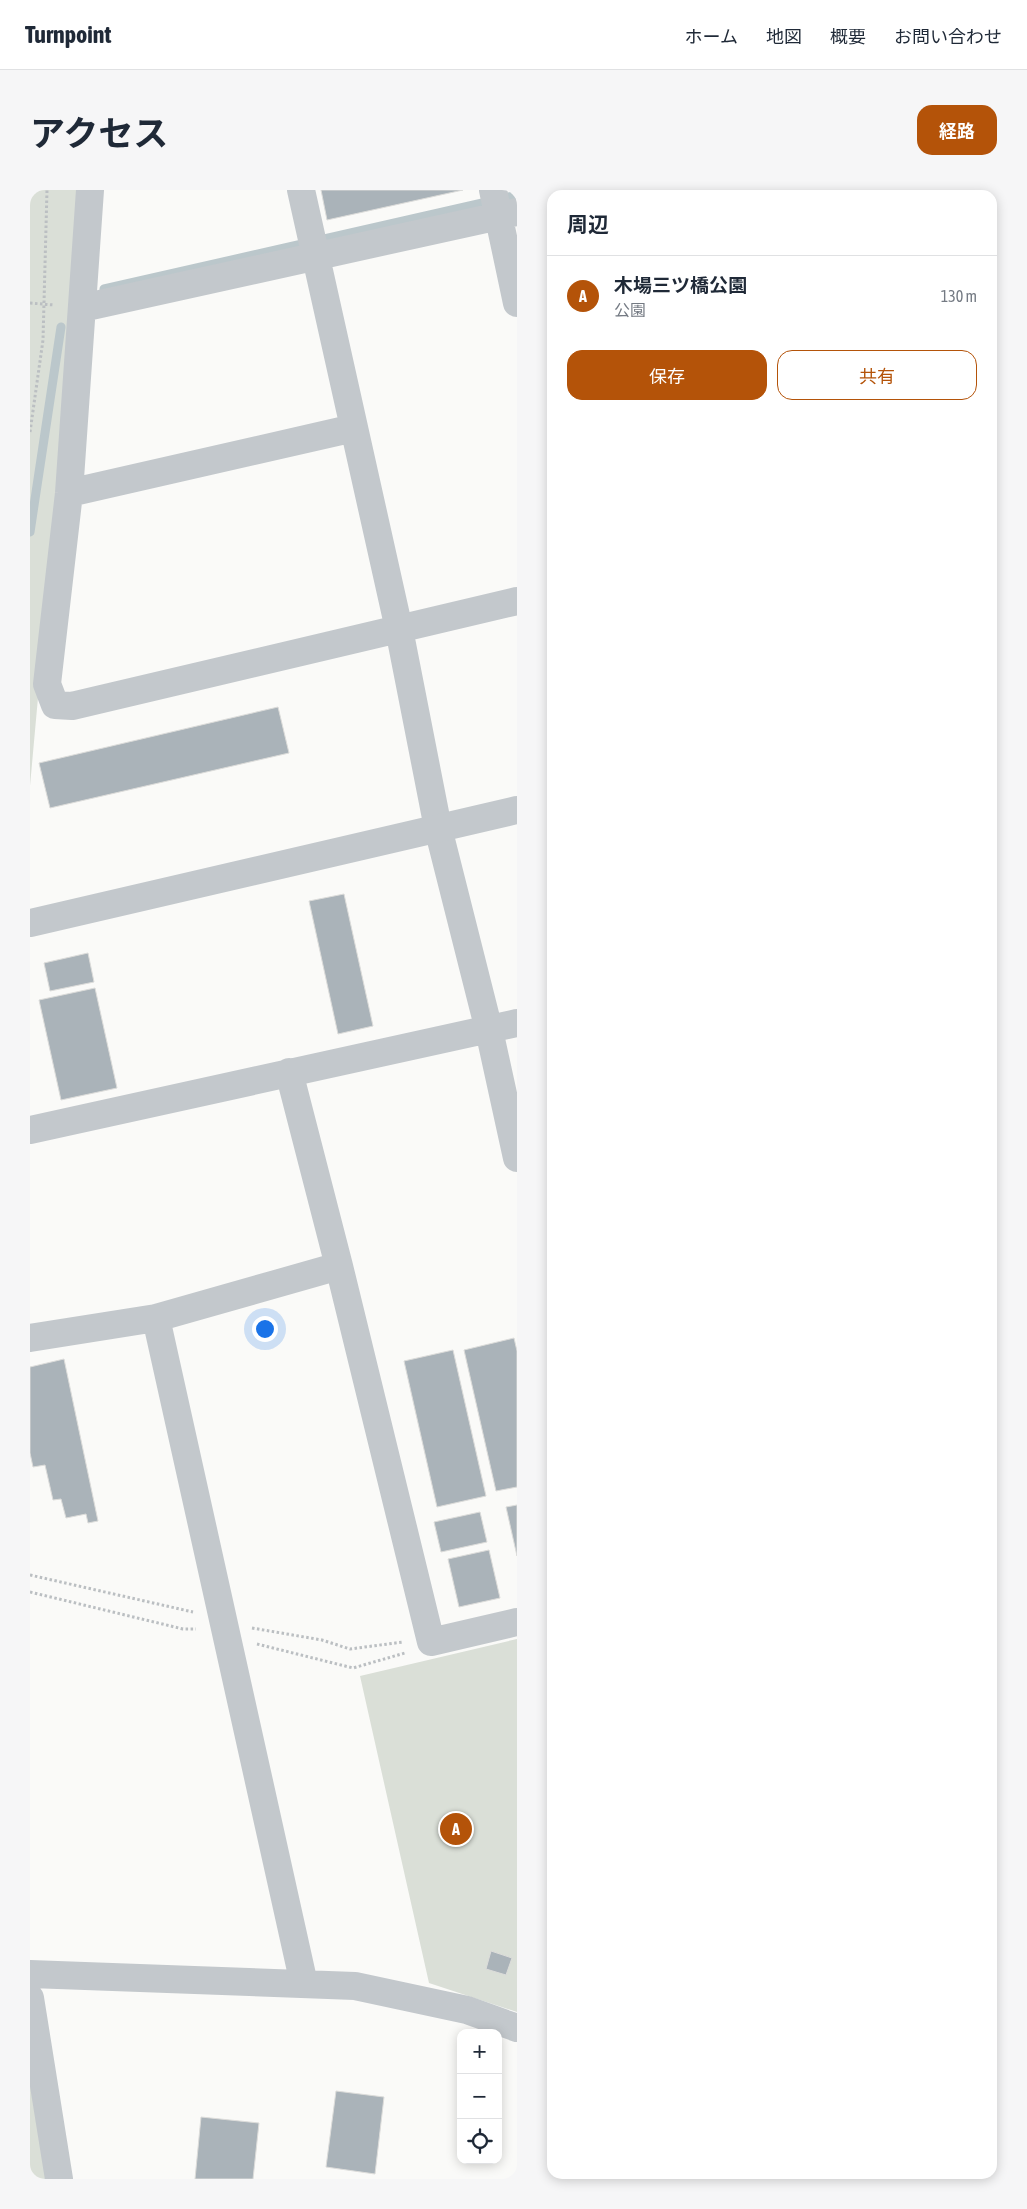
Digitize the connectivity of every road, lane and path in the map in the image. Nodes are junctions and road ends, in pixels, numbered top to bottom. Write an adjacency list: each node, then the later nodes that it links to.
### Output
1 (47, 190): 9 (path)
2 (90, 190): 7 (street)
3 (301, 190): 5 (street)
4 (503, 206): 5 (street); 6 (street)
5 (316, 257): 7 (street); 8 (street)
6 (517, 303)
7 (82, 308): 10 (street)
8 (354, 428): 10 (street); 12 (street)
9 (30, 432)
10 (69, 493): 12 (street)
11 (517, 601): 12 (street)
12 (399, 629): 14 (street)
13 (517, 810): 14 (street)
14 (438, 828): 15 (street); 17 (street)
15 (30, 923)
16 (517, 1024): 17 (street)
17 (489, 1030): 18 (street); 20 (street)
18 (289, 1072): 19 (street); 21 (street)
19 (30, 1130)
20 (517, 1158)
21 (339, 1266): 22 (street); 28 (street)
22 (156, 1318): 23 (street); 27 (street)
23 (30, 1338)
24 (30, 1575): 27 (path)
25 (30, 1592): 27 (path)
26 (517, 1622): 28 (street)
27 (224, 1628): 28 (path); 28 (path); 30 (street)
28 (431, 1642)
29 (30, 1974): 30 (street)
30 (304, 1984): 32 (street)
31 (30, 1998): 33 (street)
32 (517, 2028)
33 (59, 2179)

